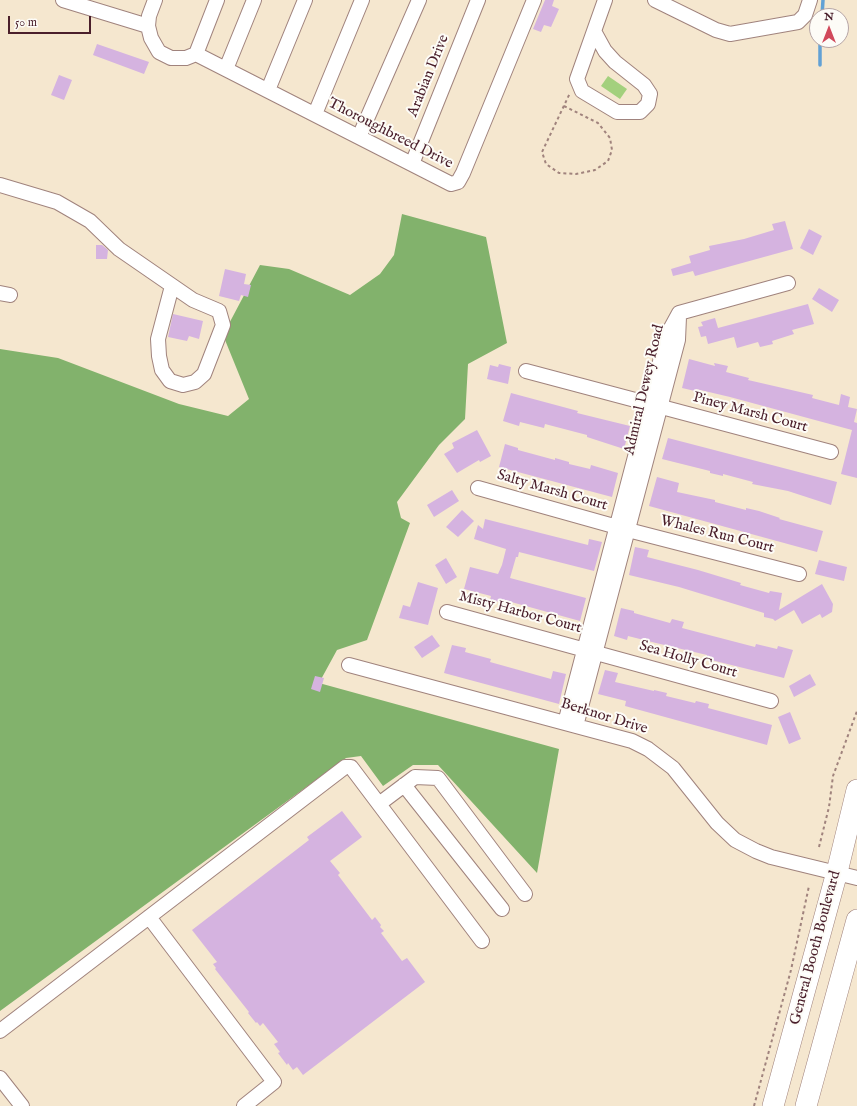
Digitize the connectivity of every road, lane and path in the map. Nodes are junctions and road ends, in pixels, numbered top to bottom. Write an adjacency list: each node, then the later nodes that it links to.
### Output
1 (63, 0): 13 (street)
2 (155, 0): 14 (street)
3 (217, 0): 16 (street)
4 (254, 0): 17 (street)
5 (305, 0): 19 (street)
6 (362, 0): 21 (street)
7 (419, 0): 22 (street)
8 (478, 0): 23 (street, Arabian Drive)
9 (534, 0): 23 (street, Thoroughbreed Drive)
10 (605, 0): 15 (street)
11 (655, 0): 12 (street)
12 (810, 0)
13 (97, 5): 14 (street)
14 (148, 26): 16 (street)
15 (594, 30): 18 (street); 18 (street)
16 (196, 54): 17 (street, Thoroughbreed Drive)
17 (226, 69): 19 (street, Thoroughbreed Drive)
18 (577, 79): 20 (path)
19 (268, 90): 21 (street, Thoroughbreed Drive)
20 (564, 106): 20 (path)
21 (315, 114): 22 (street, Thoroughbreed Drive)
22 (359, 137): 23 (street, Thoroughbreed Drive)
23 (412, 164)
24 (0, 184): 26 (street)
25 (788, 283): 28 (street, Admiral Dewey Road)
26 (172, 286): 26 (street)
27 (526, 371): 28 (street, Piney Marsh Court)
28 (654, 405): 29 (street, Piney Marsh Court); 31 (street, Admiral Dewey Road)
29 (831, 452)
30 (478, 488): 31 (street, Salty Marsh Court)
31 (622, 529): 32 (street, Whales Run Court); 34 (street, Admiral Dewey Road)
32 (799, 574)
33 (447, 612): 34 (street, Misty Harbor Court)
34 (590, 650): 36 (street, Sea Holly Court); 38 (street, Admiral Dewey Road)
35 (349, 665): 38 (street, Berknor Drive)
36 (771, 701)
37 (857, 711): 42 (path)
38 (570, 724): 43 (street, Berknor Drive)
39 (404, 785): 41 (street); 46 (street); 47 (street)
40 (857, 790): 43 (highway, General Booth Boulevard)
41 (379, 804): 48 (street); 50 (street)
42 (819, 848)
43 (837, 872): 44 (street, Berknor Drive); 56 (highway, General Booth Boulevard)
44 (857, 878)
45 (809, 886): 55 (path)
46 (525, 894)
47 (502, 909)
48 (149, 917): 51 (street); 54 (street)
49 (857, 920): 57 (highway)
50 (482, 942)
51 (0, 1031)
52 (0, 1078): 53 (street)
53 (22, 1106)
54 (244, 1106)
55 (754, 1106)
56 (773, 1106)
57 (806, 1106)

